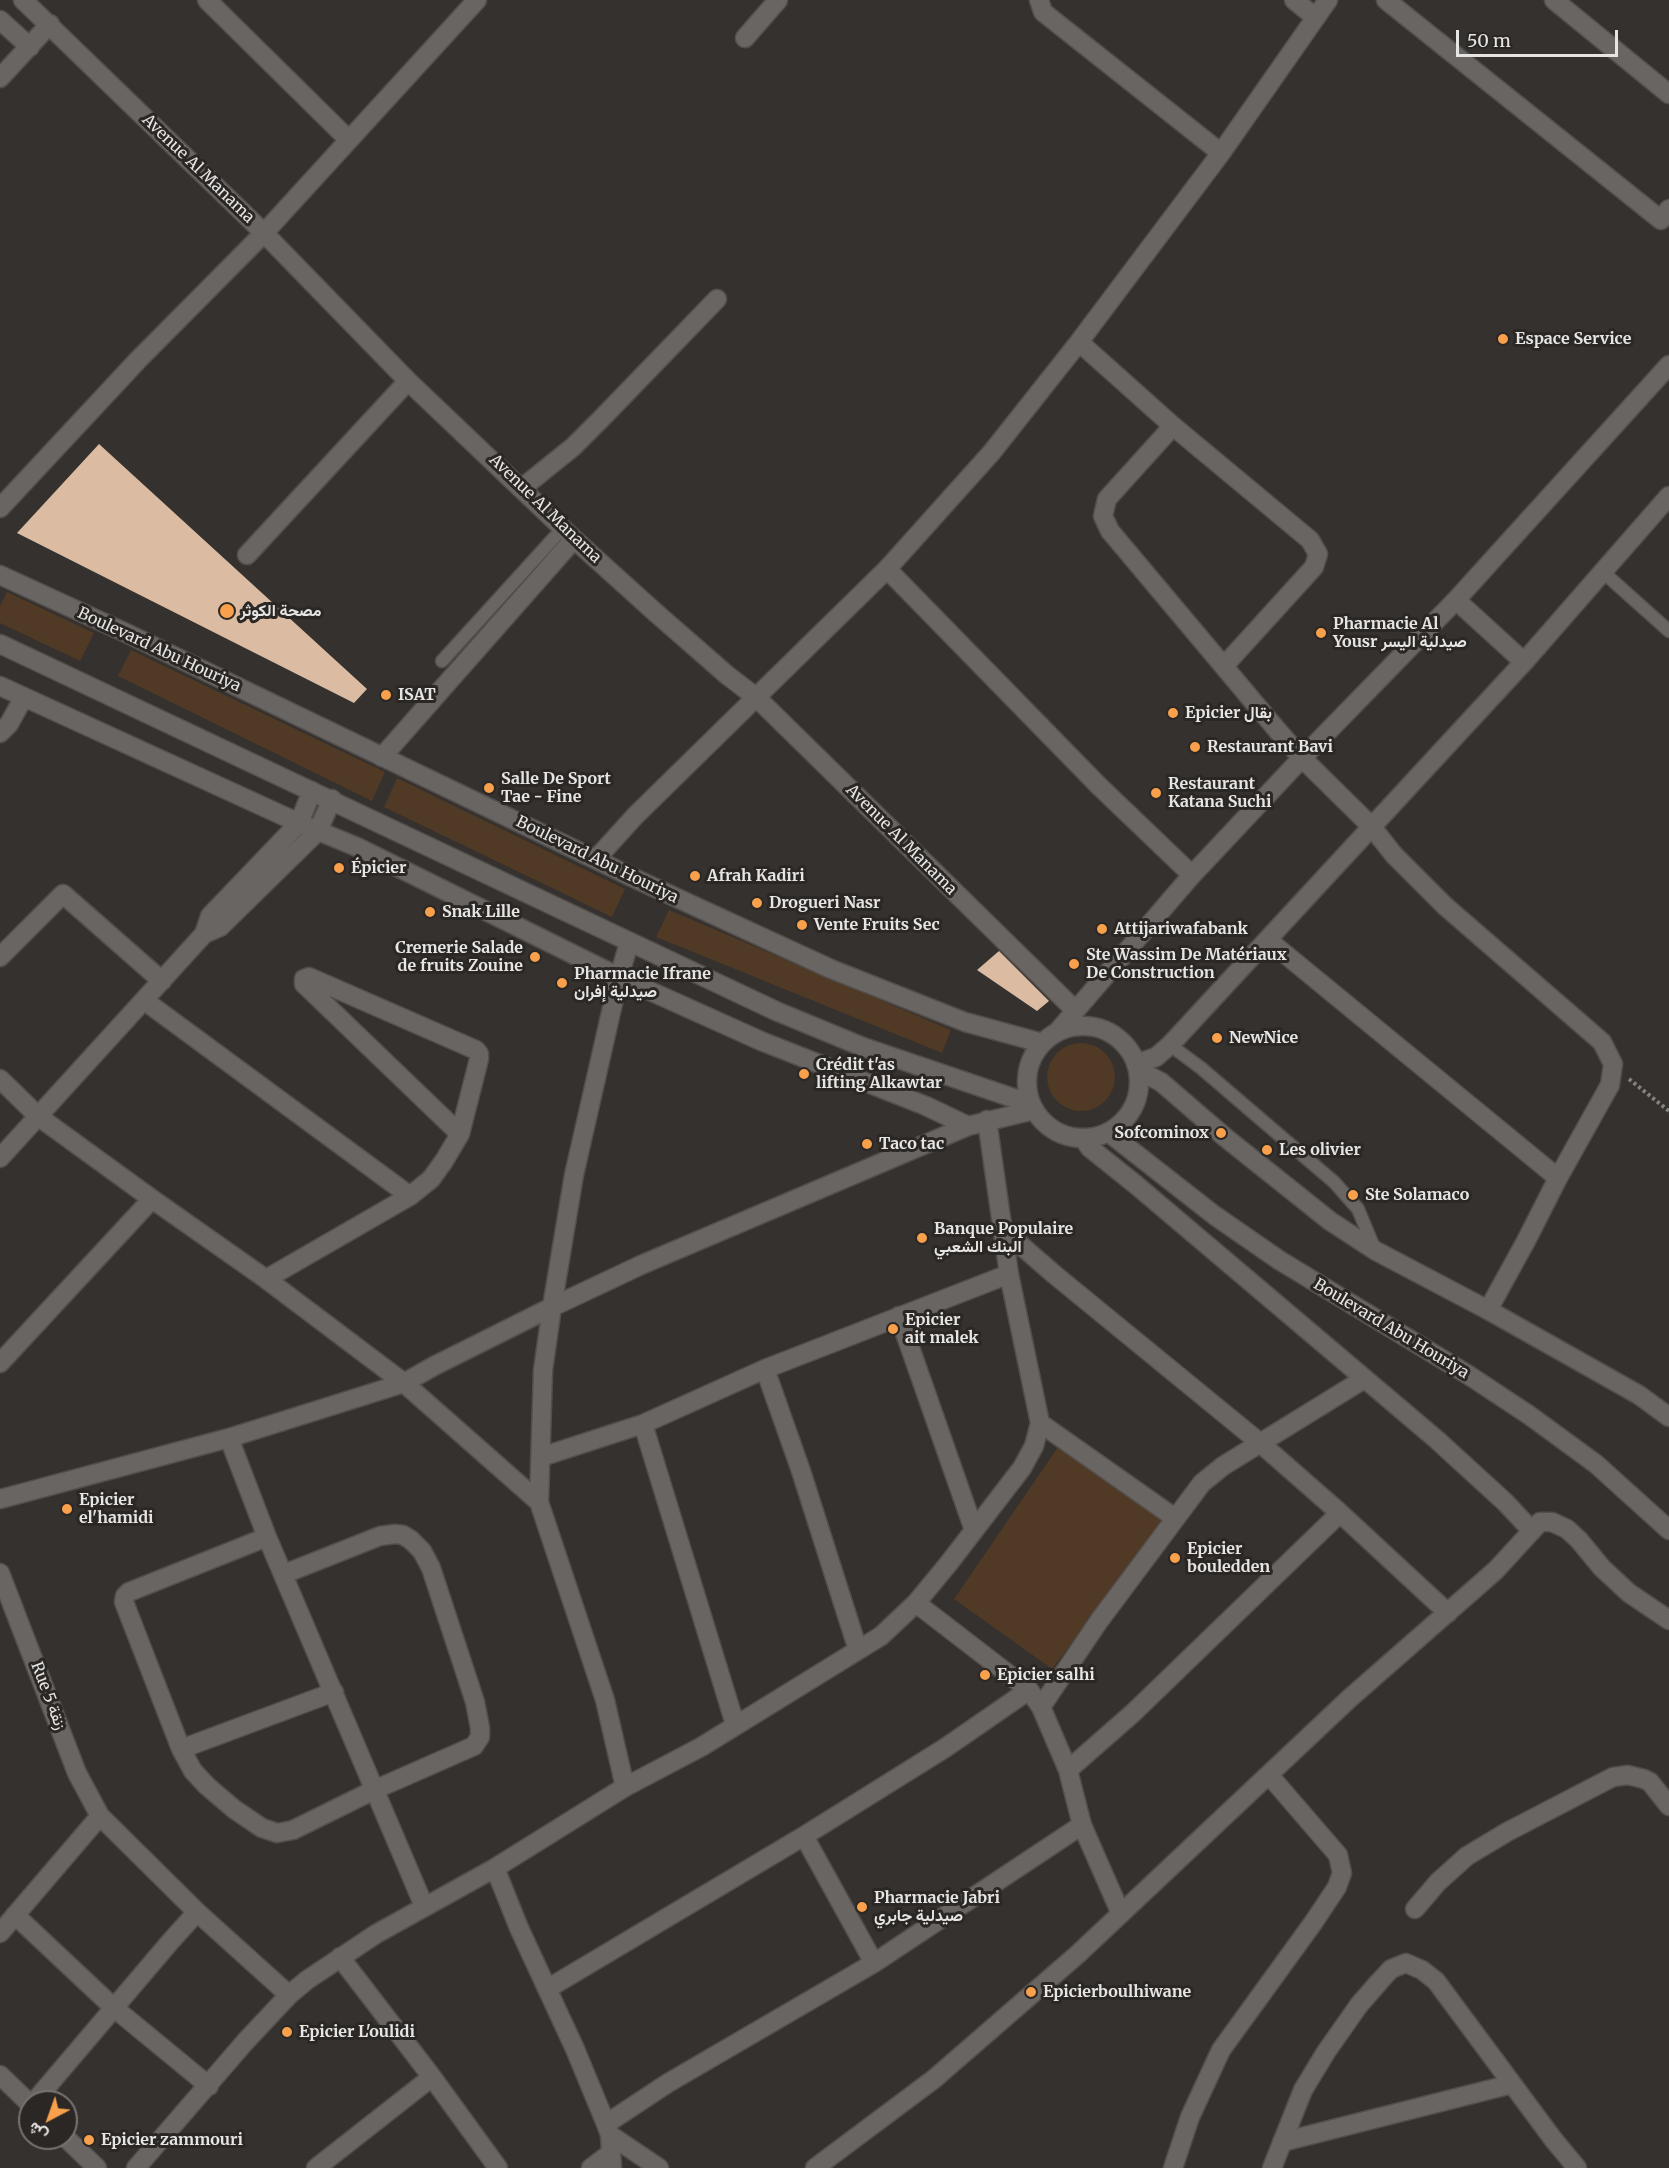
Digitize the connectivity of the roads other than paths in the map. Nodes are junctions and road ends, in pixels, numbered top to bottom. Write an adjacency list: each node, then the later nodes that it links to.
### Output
1 (23, 0): 12 (street, Avenue Al Manama)
2 (207, 0): 17 (street)
3 (477, 0): 17 (street)
4 (778, 0): 13 (street)
5 (1039, 0): 18 (street)
6 (1294, 0): 10 (street)
7 (1328, 0): 10 (street)
8 (1386, 0): 19 (street)
9 (1554, 0): 16 (street)
10 (1315, 16): 18 (street)
11 (0, 20): 14 (street)
12 (50, 24): 14 (street); 20 (street, Avenue Al Manama)
13 (745, 38)
14 (30, 47): 15 (street)
15 (0, 78)
16 (1669, 94)
17 (349, 140): 20 (street)
18 (1221, 153): 22 (street)
19 (1666, 218)
20 (264, 233): 24 (street, Avenue Al Manama); 28 (street)
21 (717, 299): 26 (street)
22 (1079, 342): 25 (street); 31 (street)
23 (1669, 365): 34 (street)
24 (408, 381): 26 (street, Avenue Al Manama); 30 (street)
25 (1173, 426): 39 (street); 39 (street)
26 (522, 488): 29 (street, Avenue Al Manama)
27 (1669, 496): 32 (street)
28 (0, 508)
29 (569, 533): 37 (lane); 42 (street, Avenue Al Manama); 44 (street)
30 (247, 555)
31 (887, 569): 42 (street); 52 (street)
32 (1603, 572): 35 (lane); 38 (street)
33 (0, 575): 44 (street, Boulevard Abu Houriya)
34 (1456, 600): 38 (street); 45 (street)
35 (1669, 631)
36 (0, 644): 46 (street)
37 (442, 661)
38 (1524, 662): 49 (street)
39 (1224, 666): 45 (street)
40 (0, 686): 41 (street)
41 (24, 697): 43 (street); 48 (street)
42 (757, 698): 51 (street); 60 (street, Avenue Al Manama)
43 (0, 733)
44 (382, 757): 51 (street, Boulevard Abu Houriya)
45 (1302, 758): 49 (street); 52 (street)
46 (312, 791): 47 (street); 48 (street)
47 (332, 799): 50 (street); 55 (street)
48 (299, 823): 50 (street); 53 (street)
49 (1371, 826): 54 (street); 74 (street)
50 (318, 831): 53 (street); 57 (street)
51 (596, 859): 62 (street, Boulevard Abu Houriya)
52 (1192, 875): 60 (street)
53 (204, 934): 58 (street)
54 (1268, 940): 63 (street); 74 (street)
55 (629, 943): 57 (street); 66 (street)
56 (0, 957): 58 (street)
57 (619, 977): 69 (street); 81 (street)
58 (162, 981): 59 (street)
59 (145, 1001): 67 (street); 75 (street)
60 (1075, 1010): 61 (street)
61 (1058, 1031): 62 (street); 64 (street)
62 (1042, 1043): 66 (street)
63 (1170, 1045): 64 (street); 78 (lane)
64 (1137, 1067): 70 (street); 78 (street)
65 (0, 1079): 67 (street)
66 (1033, 1107): 68 (street); 72 (street)
67 (39, 1117): 73 (street); 76 (street)
68 (987, 1120): 69 (street); 77 (street)
69 (968, 1126): 81 (street)
70 (1108, 1132): 72 (street); 99 (street, Boulevard Abu Houriya)
71 (460, 1134): 71 (street); 75 (street)
72 (1083, 1138): 86 (street)
73 (0, 1158)
74 (1558, 1178): 82 (street)
75 (410, 1196): 80 (street)
76 (152, 1199): 80 (street); 84 (street)
77 (1002, 1229): 79 (street); 92 (street)
78 (1376, 1251): 82 (street)
79 (1009, 1274): 83 (street); 89 (street)
80 (266, 1279): 87 (street)
81 (552, 1307): 87 (street); 93 (street)
82 (1488, 1310): 88 (street)
83 (899, 1316): 85 (street); 98 (street)
84 (0, 1363)
85 (765, 1369): 90 (street); 107 (street)
86 (1364, 1379): 92 (street); 100 (street)
87 (404, 1383): 91 (street); 95 (street)
88 (1669, 1417)
89 (1040, 1423): 97 (street); 98 (street)
90 (643, 1424): 93 (street); 111 (street)
91 (229, 1438): 94 (street); 101 (street)
92 (1259, 1443): 96 (street); 97 (street)
93 (541, 1457): 95 (street)
94 (0, 1499)
95 (539, 1502): 115 (street)
96 (1340, 1513): 105 (street); 113 (street)
97 (1175, 1518): 110 (street)
98 (974, 1530): 104 (street)
99 (1669, 1530)
100 (1532, 1531): 105 (street); 106 (street)
101 (267, 1537): 103 (street); 112 (street)
102 (0, 1573): 118 (street, Rue 5 زنقة)
103 (284, 1574): 109 (street); 116 (street)
104 (916, 1603): 107 (street); 108 (street)
105 (1448, 1613): 114 (street)
106 (1669, 1620)
107 (858, 1650): 111 (street)
108 (1029, 1690): 110 (street); 120 (street)
109 (334, 1692): 112 (street); 116 (street)
110 (1041, 1707): 113 (street)
111 (735, 1724): 115 (street)
112 (181, 1749): 116 (street)
113 (1068, 1770): 119 (street)
114 (1269, 1775): 125 (street); 149 (street)
115 (625, 1787): 121 (street)
116 (374, 1790): 122 (street)
117 (1669, 1806): 123 (street)
118 (100, 1816): 124 (street, Rue 5 زنقة); 126 (street)
119 (1082, 1825): 125 (street); 129 (street)
120 (804, 1836): 129 (street); 130 (street)
121 (495, 1868): 122 (street); 130 (street)
122 (424, 1906): 128 (street)
123 (1415, 1909)
124 (197, 1912): 131 (street, Rue 5 زنقة); 132 (street)
125 (1121, 1914): 148 (street)
126 (15, 1915): 127 (street); 132 (street)
127 (0, 1933)
128 (340, 1957): 131 (street); 134 (street)
129 (874, 1963): 140 (street)
130 (547, 1989): 140 (street)
131 (289, 1995): 136 (street)
132 (113, 2007): 136 (street); 137 (street)
133 (0, 2075): 138 (street)
134 (432, 2077): 142 (street); 145 (street)
135 (1512, 2084): 139 (street); 139 (street); 151 (street)
136 (209, 2086): 144 (street)
137 (43, 2090)
138 (18, 2091)
139 (1282, 2142): 150 (street)
140 (610, 2145): 146 (street); 147 (street)
141 (78, 2150): 143 (street)
142 (326, 2165)
143 (97, 2168)
144 (136, 2168)
145 (498, 2168)
146 (591, 2168)
147 (659, 2168)
148 (815, 2168)
149 (1173, 2168)
150 (1272, 2168)
151 (1577, 2168)

